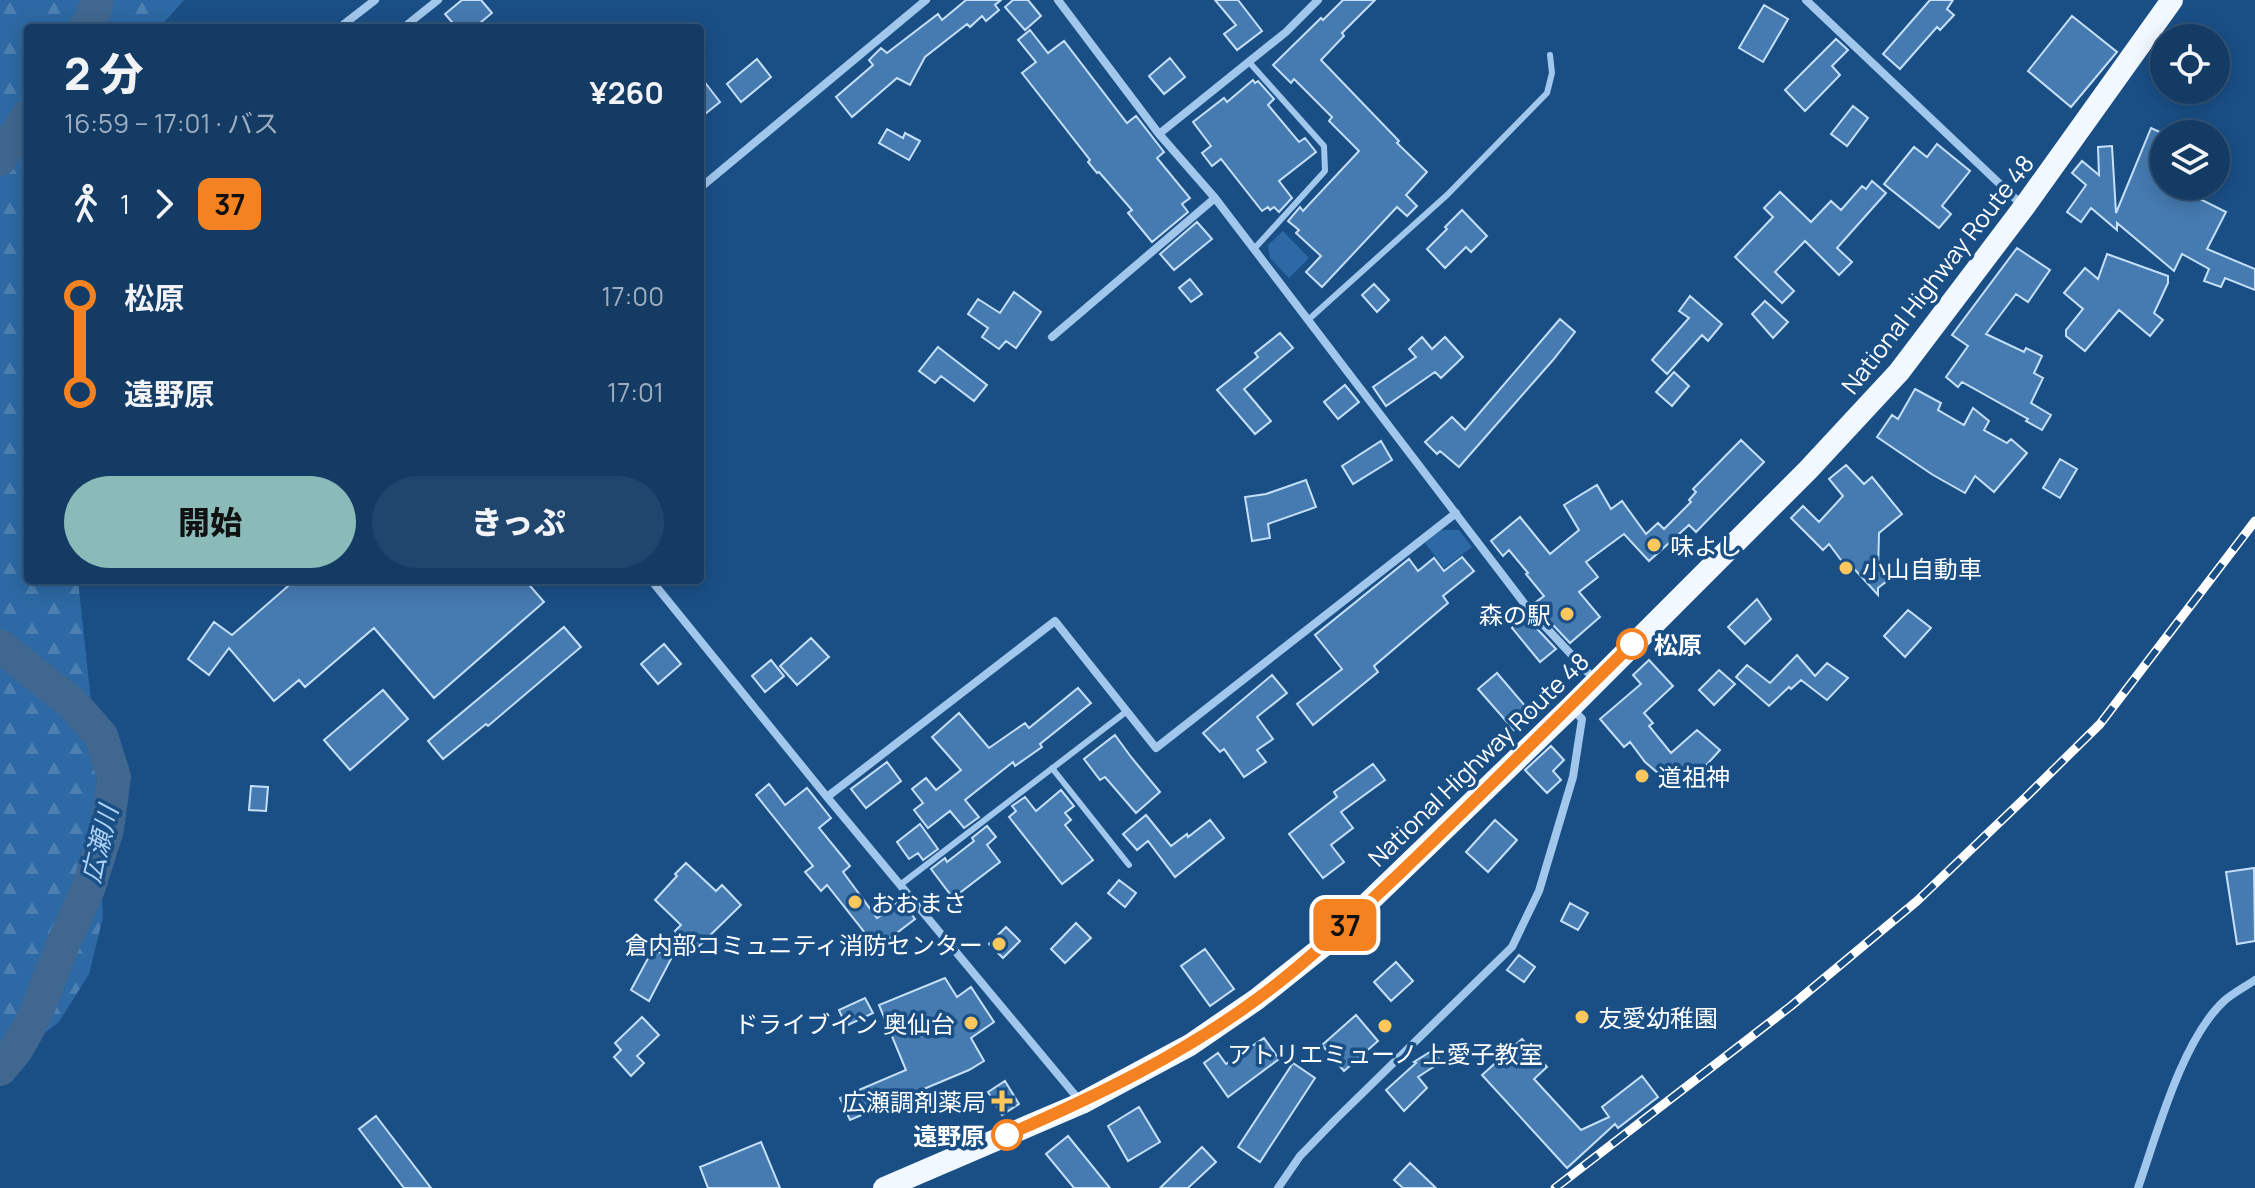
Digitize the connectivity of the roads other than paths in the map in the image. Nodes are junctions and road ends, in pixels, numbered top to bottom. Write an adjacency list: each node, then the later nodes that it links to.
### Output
1 (375, 0): 8 (street)
2 (438, 0): 9 (street)
3 (926, 0): 13 (street)
4 (1058, 0): 12 (street)
5 (1318, 0): 11 (street)
6 (1806, 0): 15 (street)
7 (2172, 0): 15 (highway, National Highway Route 48)
8 (344, 24)
9 (408, 24)
10 (1550, 55): 17 (lane)
11 (1249, 62): 12 (street); 16 (lane)
12 (1159, 134): 14 (street)
13 (704, 185)
14 (1215, 198): 16 (street); 18 (street)
15 (2024, 207): 21 (highway, National Highway Route 48)
16 (1254, 249): 17 (street)
17 (1308, 320): 19 (street)
18 (1052, 337)
19 (1456, 513): 21 (street); 23 (street)
20 (654, 584): 25 (street)
21 (1596, 680): 22 (highway, National Highway Route 48)
22 (1571, 707): 29 (highway, National Highway Route 48); 31 (street)
23 (1127, 711): 24 (lane); 25 (street)
24 (1052, 768): 26 (lane); 27 (lane)
25 (827, 797): 27 (street)
26 (1129, 865)
27 (900, 885): 29 (street)
28 (2255, 980): 32 (street)
29 (1082, 1103): 30 (highway, National Highway Route 48)
30 (884, 1188)
31 (1278, 1188)
32 (2138, 1188)

